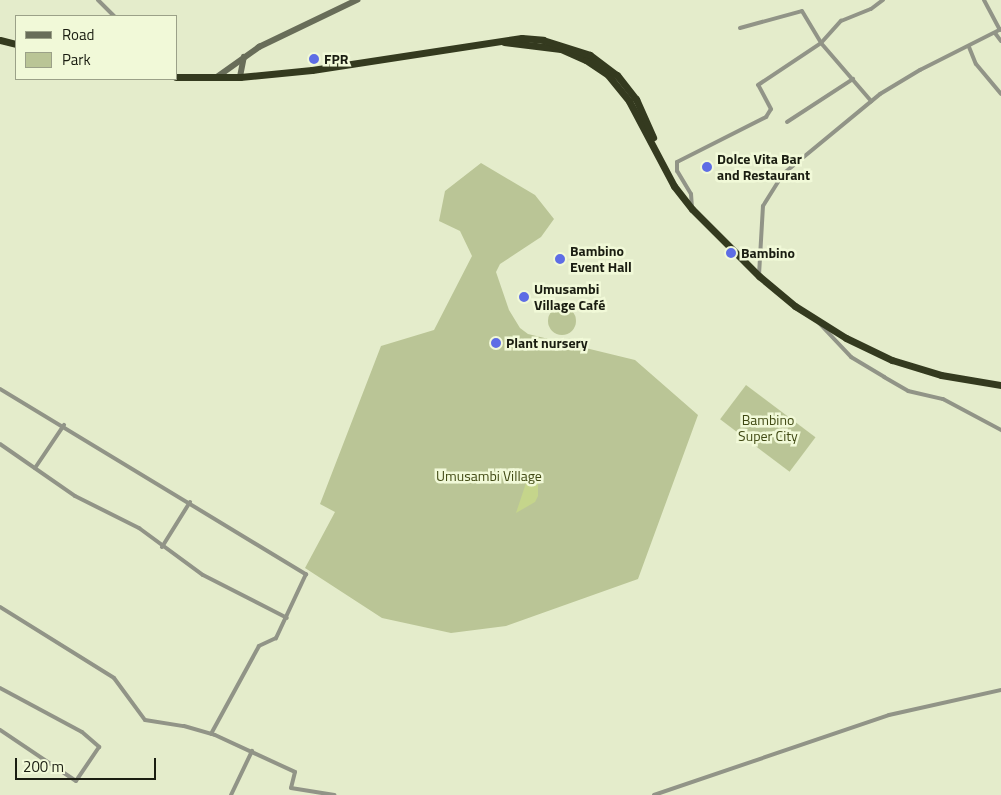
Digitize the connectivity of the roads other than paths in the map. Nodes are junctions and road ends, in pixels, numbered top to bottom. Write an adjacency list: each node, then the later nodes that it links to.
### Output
1 (98, 0): 5 (street)
2 (357, 0): 14 (street)
3 (883, 0): 11 (street)
4 (984, 0): 7 (street)
5 (113, 15)
6 (740, 28): 11 (street)
7 (1000, 30): 8 (street)
8 (995, 33): 10 (street); 13 (street)
9 (0, 40): 12 (highway)
10 (1001, 41)
11 (821, 43): 18 (street); 22 (street)
12 (15, 44)
13 (969, 47): 19 (street); 20 (street)
14 (244, 56): 16 (street); 17 (street)
15 (178, 77): 16 (highway)
16 (217, 77): 17 (highway)
17 (240, 77): 22 (highway)
18 (853, 80): 20 (street); 21 (street)
19 (1001, 94)
20 (871, 101): 23 (street)
21 (787, 122)
22 (692, 209): 23 (highway)
23 (759, 276): 24 (highway)
24 (818, 321): 25 (highway); 28 (street)
25 (1001, 385)
26 (0, 389): 27 (street)
27 (64, 426): 30 (street); 31 (street)
28 (1001, 430)
29 (0, 444): 30 (street)
30 (36, 468): 32 (street)
31 (190, 502): 32 (street); 34 (street)
32 (162, 547): 34 (street)
33 (0, 607): 38 (street)
34 (286, 618): 38 (street)
35 (0, 688): 37 (street)
36 (1001, 690): 42 (street)
37 (0, 730)
38 (211, 734): 39 (street)
39 (252, 751): 40 (street); 41 (street)
40 (231, 795)
41 (334, 795)
42 (654, 795)

